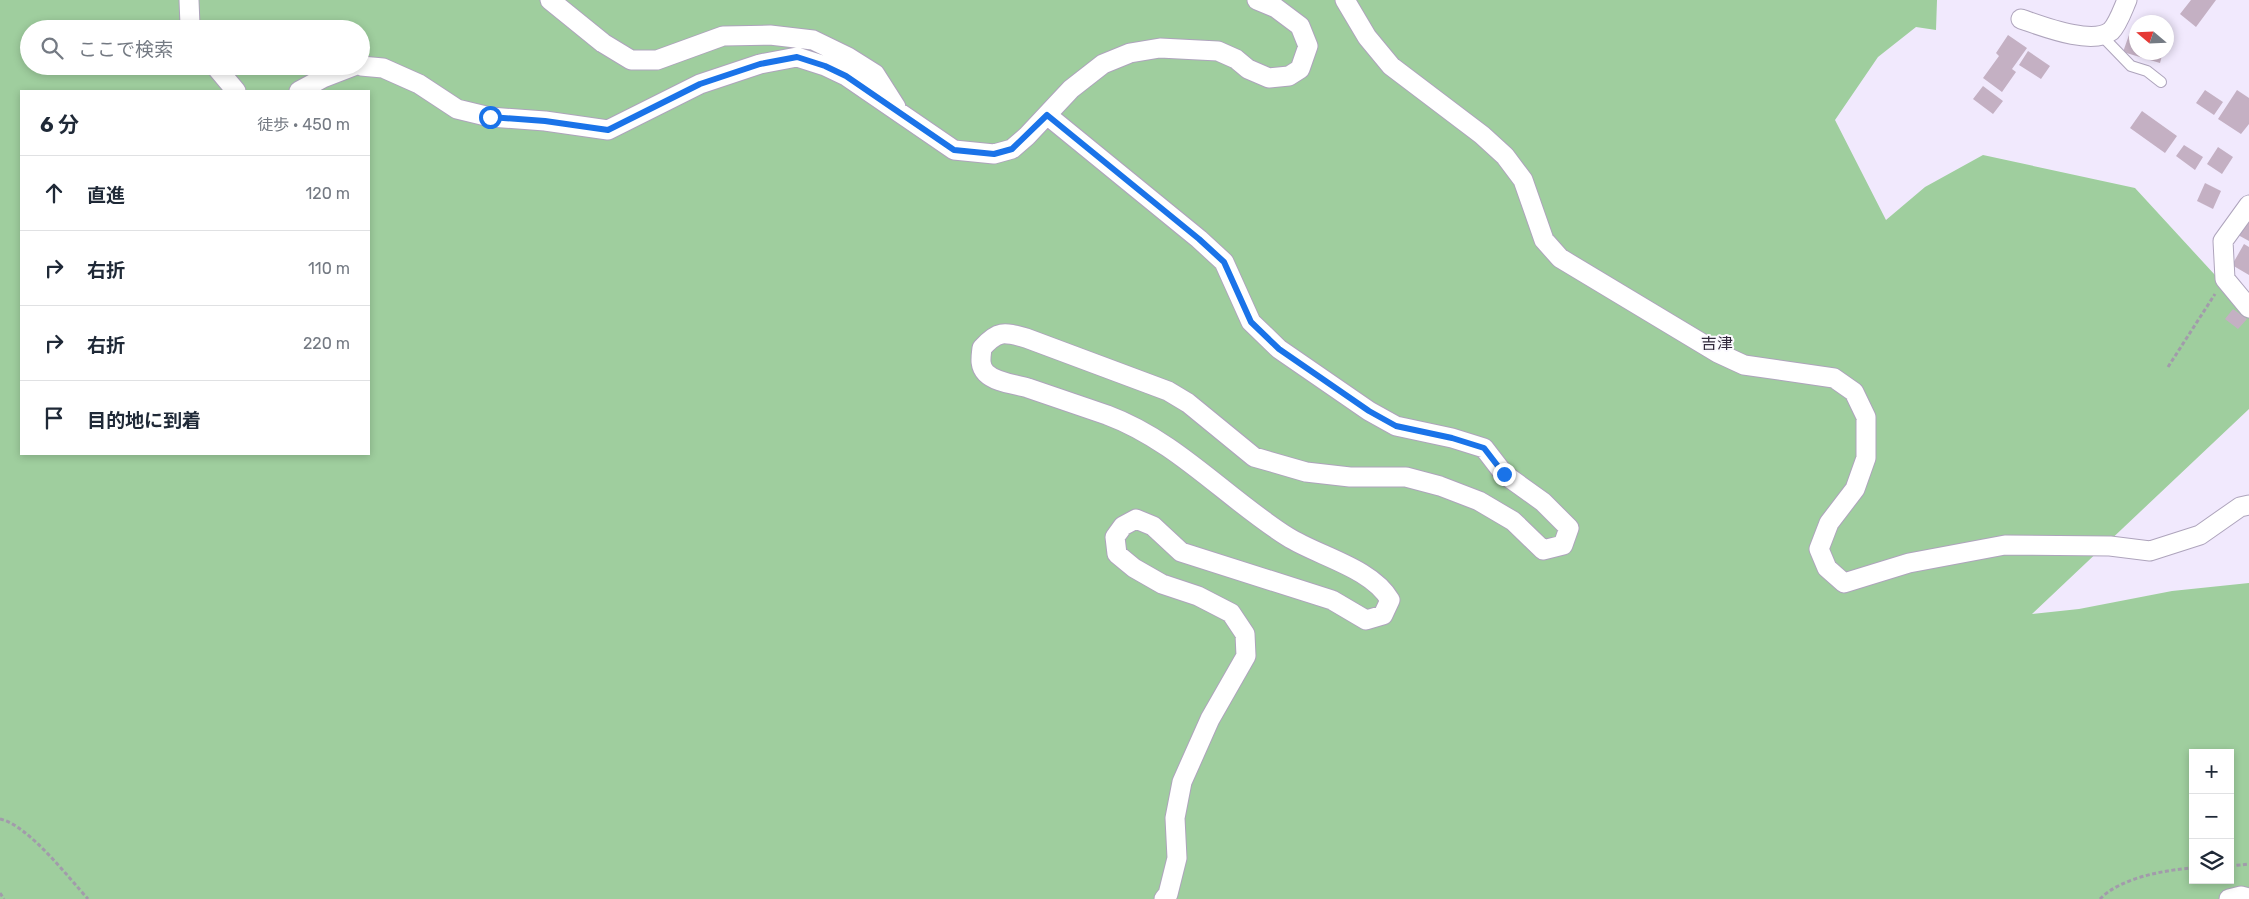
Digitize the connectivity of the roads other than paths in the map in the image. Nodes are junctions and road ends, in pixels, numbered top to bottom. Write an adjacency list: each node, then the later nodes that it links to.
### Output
1 (190, 0): 7 (street)
2 (550, 0): 16 (street)
3 (1257, 0): 15 (street)
4 (1345, 0): 19 (street)
5 (2127, 0): 8 (street)
6 (2021, 19): 8 (street)
7 (190, 20)
8 (2102, 36): 12 (lane)
9 (370, 67): 16 (street)
10 (223, 75): 13 (street)
11 (331, 75): 14 (street)
12 (2161, 82)
13 (235, 90)
14 (301, 90)
15 (1047, 115): 16 (street); 21 (street)
16 (903, 116)
17 (2249, 205): 18 (street)
18 (2249, 308)
19 (2249, 505)
20 (2249, 898): 22 (street)
21 (1164, 899)
22 (2229, 899)

